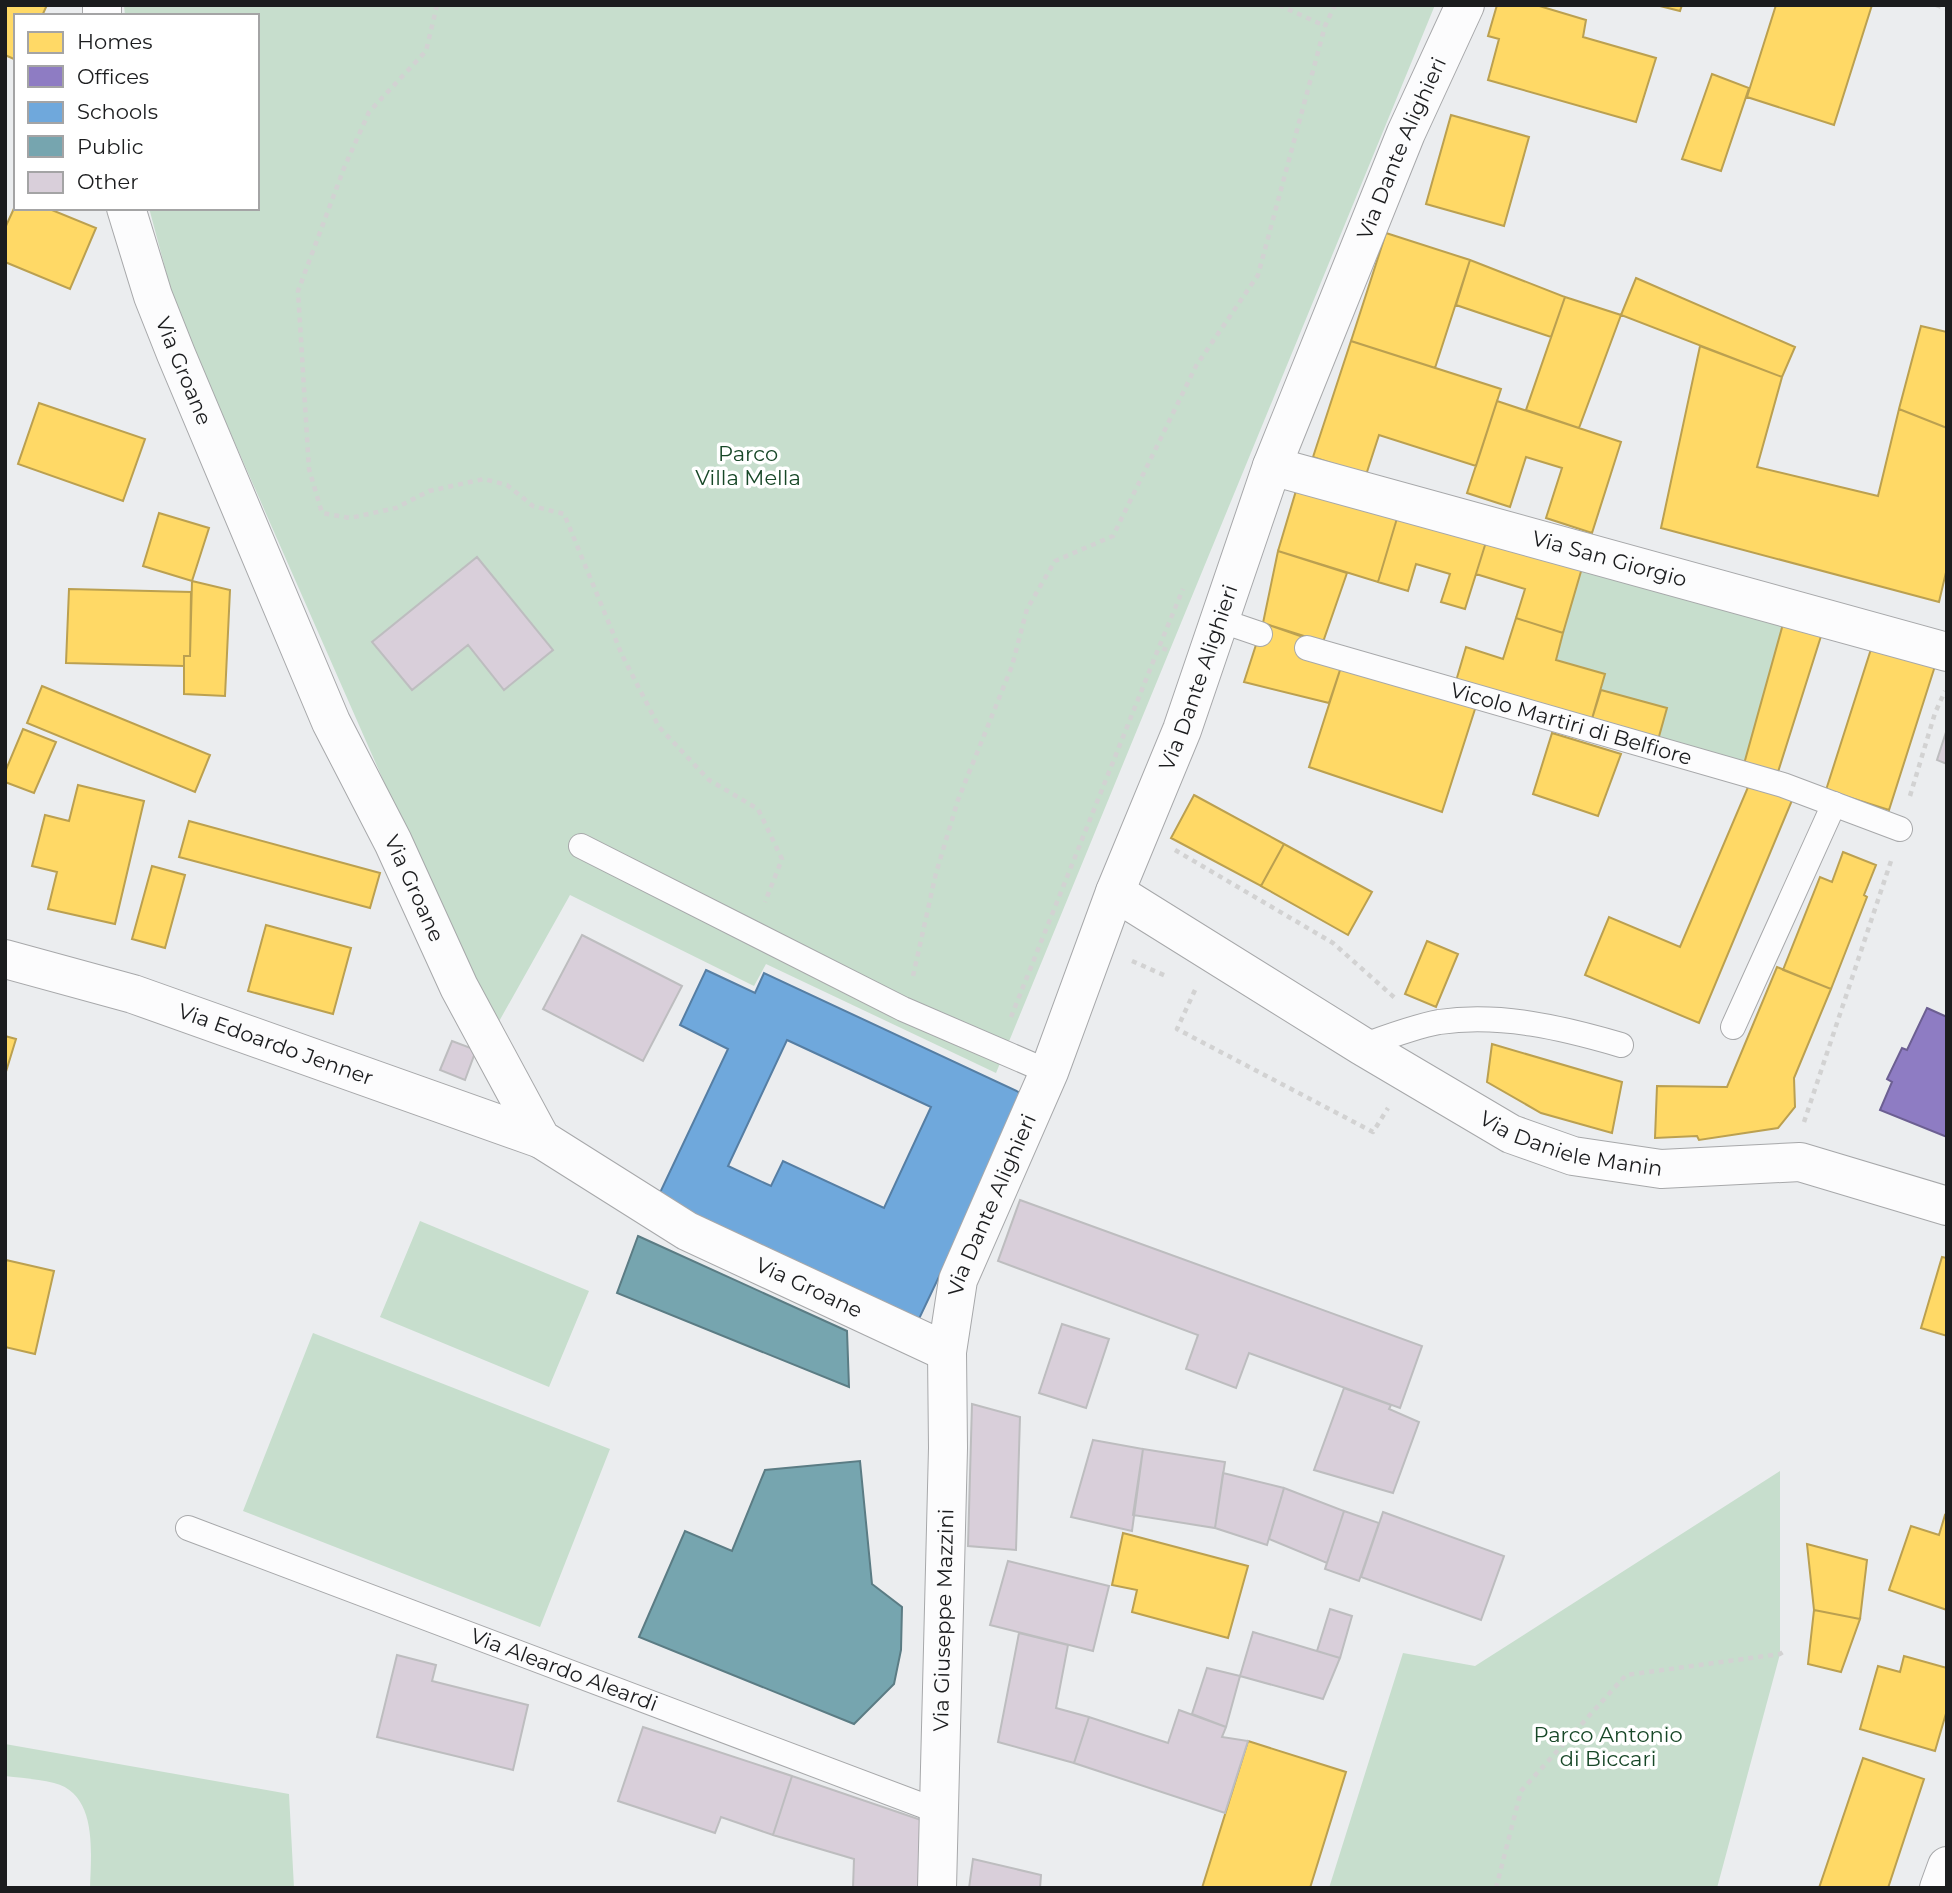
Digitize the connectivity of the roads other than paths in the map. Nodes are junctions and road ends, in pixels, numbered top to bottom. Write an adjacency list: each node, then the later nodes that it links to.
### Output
1 (1465, 5): 3 (street, Via Dante Alighieri)
2 (127, 210): 17 (street, Via Groane)
3 (1272, 466): 4 (street, Via Dante Alighieri); 7 (street, Via San Giorgio)
4 (1219, 620): 5 (lane); 11 (street, Via Dante Alighieri)
5 (1260, 634)
6 (1307, 648): 8 (lane, Vicolo Martiri di Belfiore)
7 (1947, 652)
8 (1835, 804): 9 (lane, Vicolo Martiri di Belfiore); 13 (lane)
9 (1900, 829)
10 (581, 846): 16 (lane)
11 (1115, 892): 15 (street, Via Daniele Manin); 16 (street, Via Dante Alighieri)
12 (5, 959): 17 (street, Via Edoardo Jenner)
13 (1732, 1027)
14 (1620, 1045): 15 (lane)
15 (1362, 1046): 18 (street, Via Daniele Manin)
16 (1053, 1061): 19 (street, Via Dante Alighieri)
17 (541, 1139): 19 (street, Via Groane)
18 (1947, 1206)
19 (947, 1352): 21 (street, Via Giuseppe Mazzini)
20 (188, 1528): 21 (lane, Via Aleardo Aleardi)
21 (940, 1812): 23 (street, Via Giuseppe Mazzini)
22 (1947, 1866): 24 (street)
23 (937, 1888)
24 (1940, 1888)

